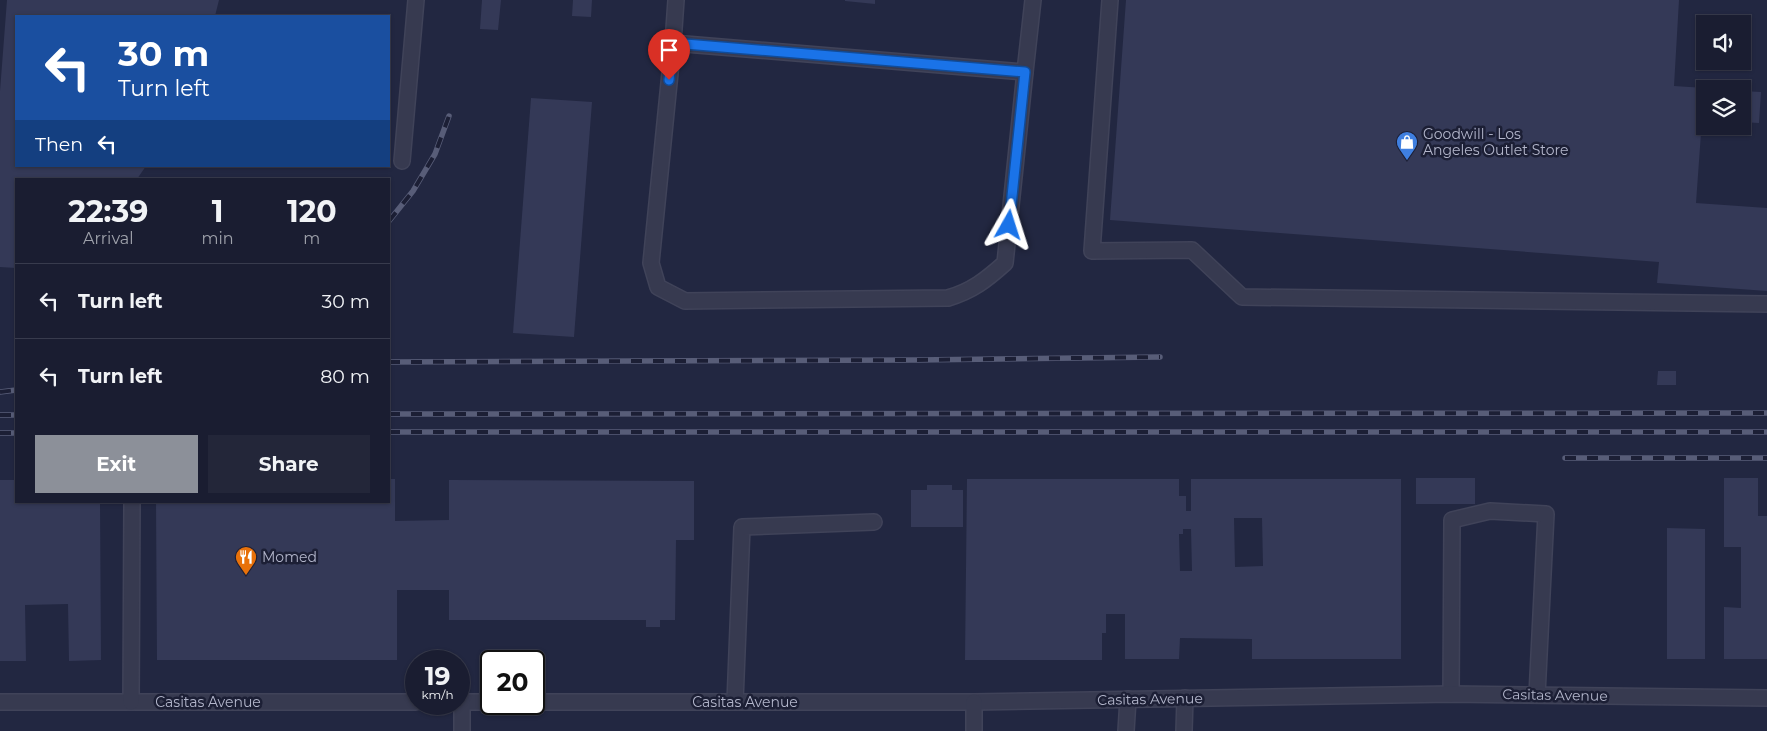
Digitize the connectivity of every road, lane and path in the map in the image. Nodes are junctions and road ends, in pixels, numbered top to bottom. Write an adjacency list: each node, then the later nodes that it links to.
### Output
1 (416, 0): 7 (street)
2 (676, 0): 5 (street)
3 (1033, 0): 6 (street)
4 (1110, 0): 8 (street)
5 (673, 43): 6 (street); 6 (street)
6 (1025, 72)
7 (402, 161)
8 (1767, 304)
9 (132, 503): 17 (street)
10 (874, 522): 20 (street)
11 (1451, 694): 12 (street, Casitas Avenue); 12 (street); 13 (street, Casitas Avenue)
12 (1537, 695): 14 (street, Casitas Avenue)
13 (1184, 698): 15 (street, Casitas Avenue); 26 (street)
14 (1767, 698)
15 (1128, 699): 21 (street, Casitas Avenue); 25 (street)
16 (0, 702): 17 (street, Casitas Avenue)
17 (131, 702): 18 (street, Casitas Avenue)
18 (405, 702)
19 (545, 702): 20 (street, Casitas Avenue)
20 (735, 702): 21 (street, Casitas Avenue)
21 (974, 702): 24 (street)
22 (461, 715): 23 (street)
23 (462, 731)
24 (974, 731)
25 (1126, 731)
26 (1184, 731)

